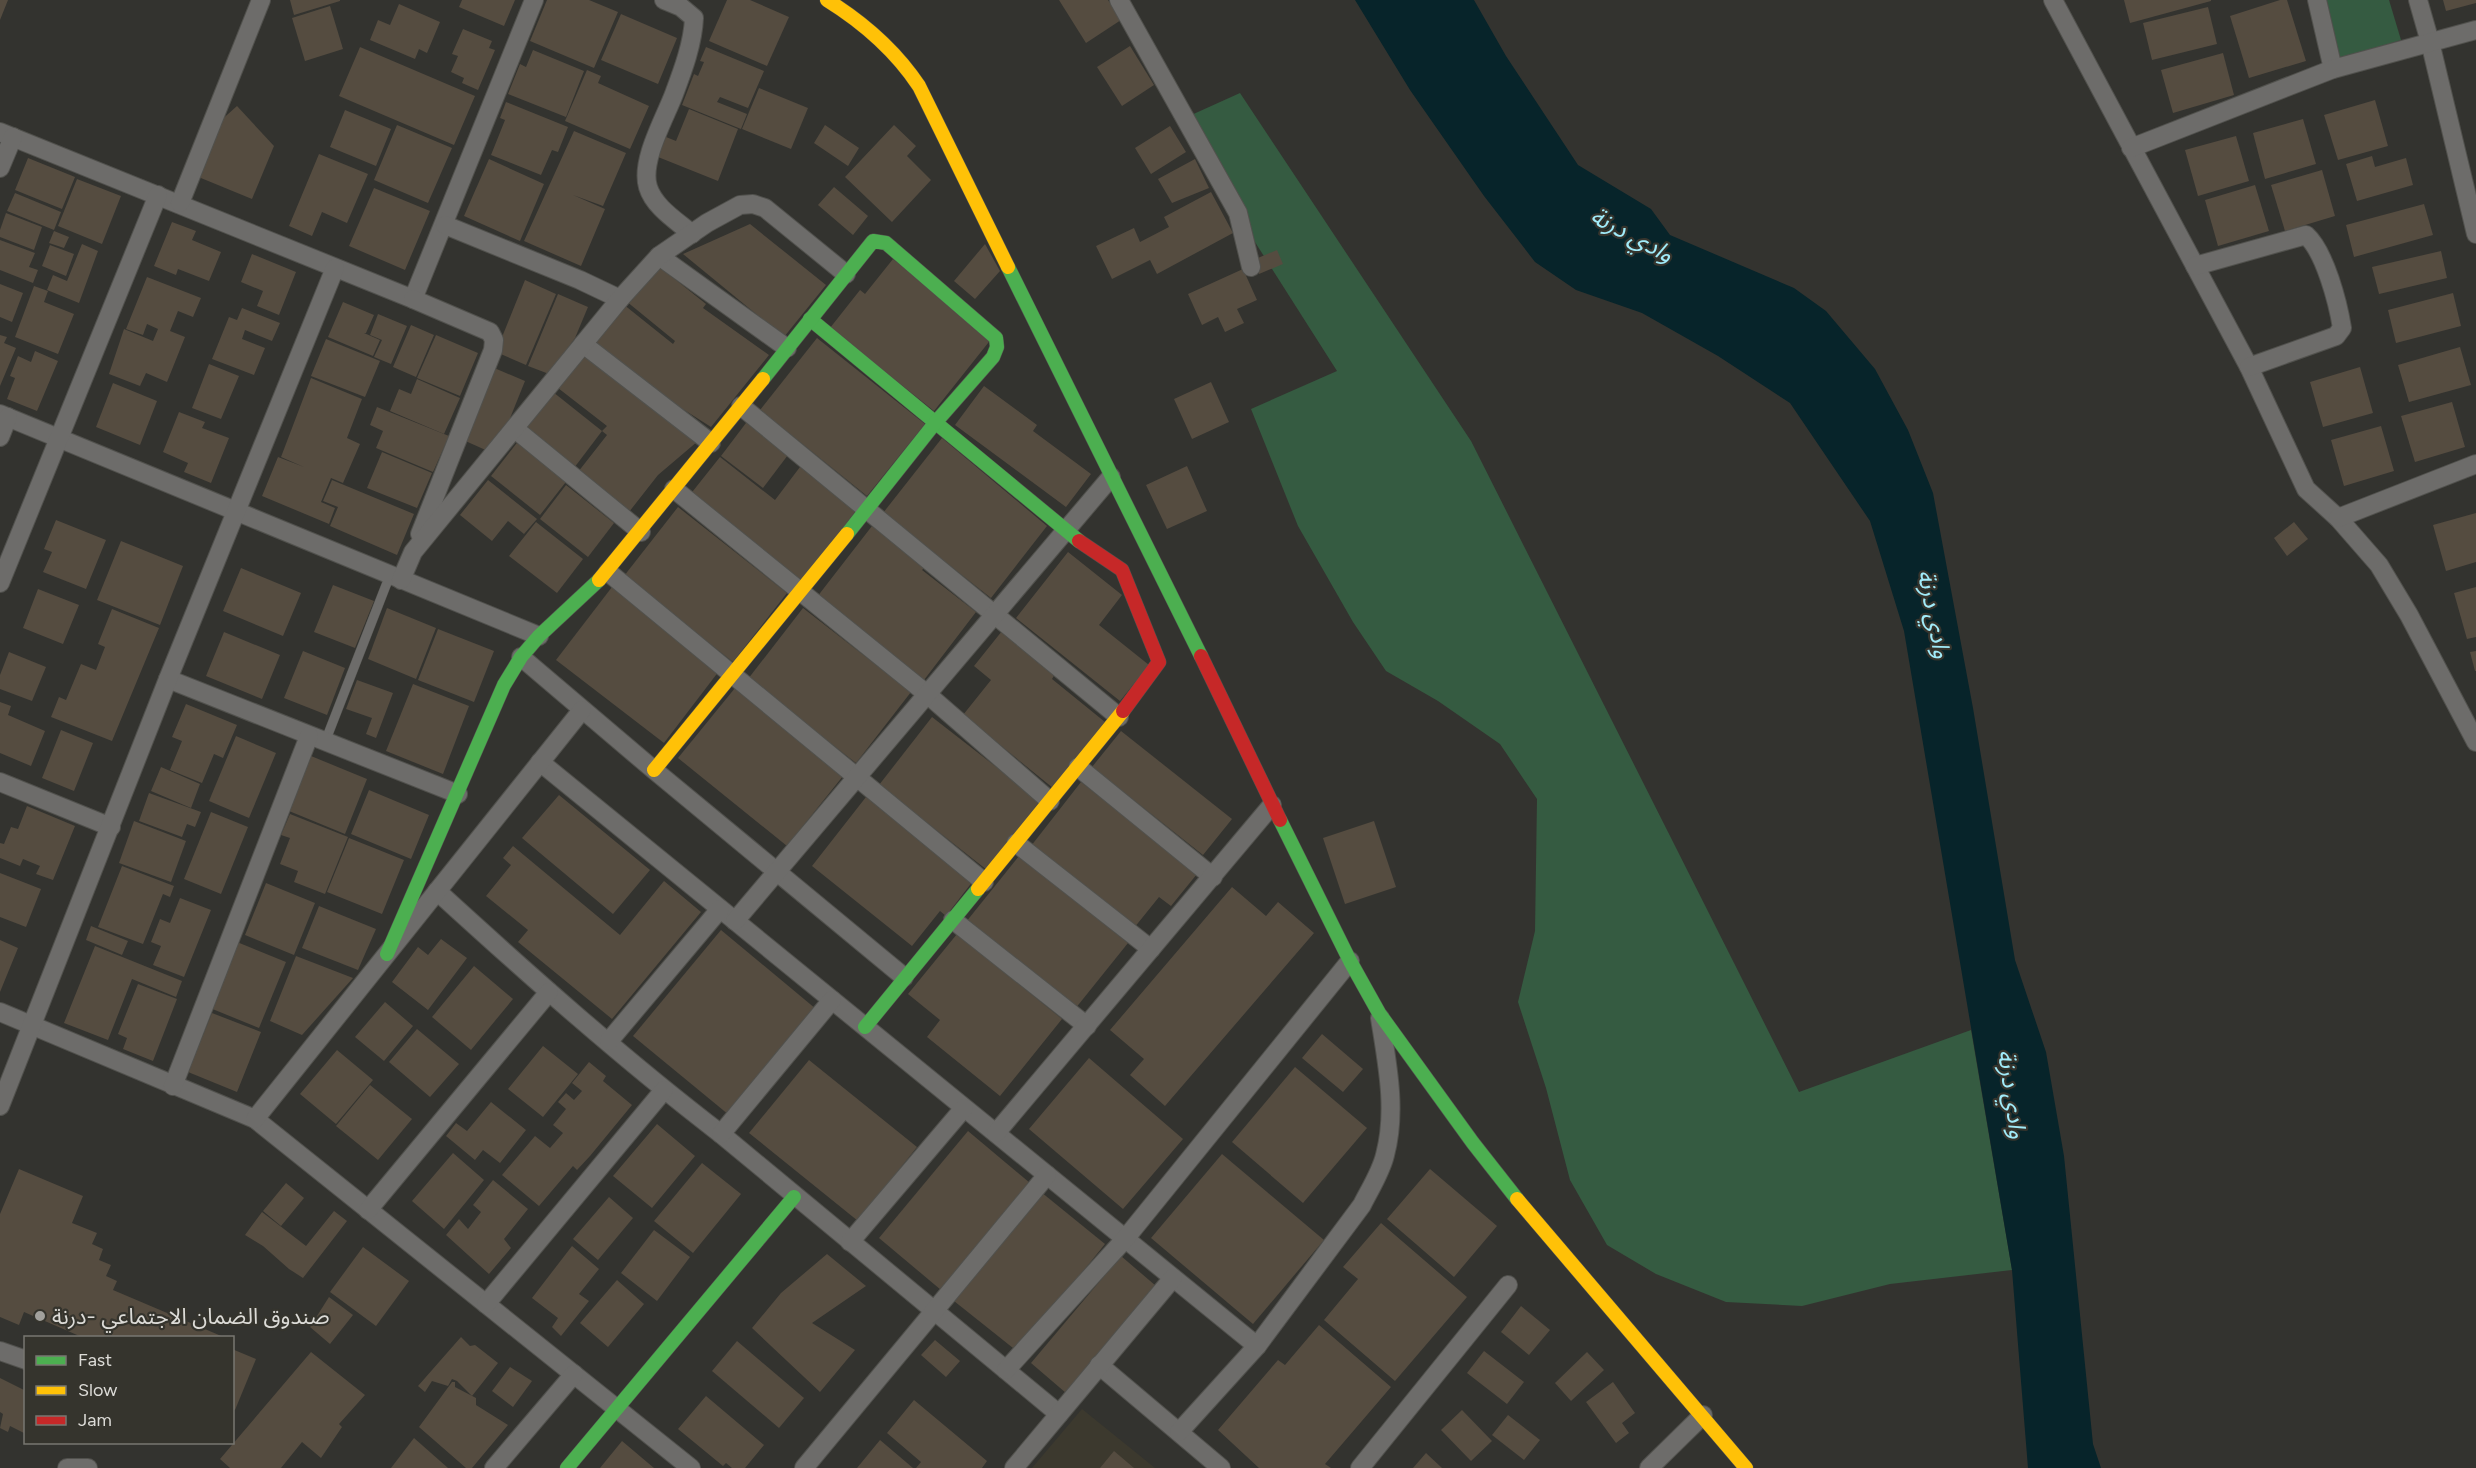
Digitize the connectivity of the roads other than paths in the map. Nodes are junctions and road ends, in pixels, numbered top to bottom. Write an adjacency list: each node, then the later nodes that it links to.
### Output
1 (261, 0): 16 (street)
2 (534, 0): 17 (street)
3 (664, 0): 18 (street)
4 (826, 0): 39 (street)
5 (1119, 0): 22 (street)
6 (2053, 0): 13 (street)
7 (2318, 0): 11 (street)
8 (2418, 0): 10 (street)
9 (2476, 30): 10 (street)
10 (2430, 42): 11 (street); 19 (street)
11 (2333, 69): 13 (street)
12 (6, 134): 14 (street); 15 (street)
13 (2131, 148): 21 (street)
14 (0, 168)
15 (158, 195): 16 (street); 36 (street)
16 (180, 203): 23 (street)
17 (445, 225): 25 (street); 26 (street)
18 (692, 234): 20 (street); 24 (street)
19 (2476, 234)
20 (659, 256): 26 (street); 29 (street)
21 (2195, 266): 30 (street); 30 (street)
22 (1251, 267)
23 (335, 268): 25 (street); 42 (street)
24 (846, 274): 27 (street); 33 (street)
25 (413, 299): 46 (street)
26 (620, 299): 28 (street)
27 (810, 319): 29 (street); 33 (street)
28 (583, 344): 34 (street); 37 (street)
29 (787, 348): 31 (street)
30 (2249, 367): 43 (street)
31 (741, 405): 37 (street); 41 (street)
32 (4, 416): 35 (street); 36 (street)
33 (936, 423): 41 (street); 44 (street)
34 (515, 429): 45 (street); 46 (street)
35 (0, 437)
36 (59, 438): 42 (street); 49 (street)
37 (711, 443): 40 (street)
38 (2476, 464): 43 (street)
39 (1111, 477): 44 (street); 68 (street)
40 (675, 489): 45 (street); 50 (street)
41 (866, 509): 50 (street); 51 (street)
42 (236, 512): 48 (street); 55 (street)
43 (2338, 518): 60 (street)
44 (1066, 531): 51 (street); 58 (street)
45 (641, 532): 47 (street)
46 (413, 552): 48 (street)
47 (608, 572): 52 (street); 54 (street)
48 (395, 578): 52 (street); 59 (lane)
49 (0, 583)
50 (801, 592): 54 (street); 56 (street)
51 (994, 615): 56 (street); 58 (street)
52 (539, 636): 53 (street)
53 (521, 657): 57 (street); 66 (street)
54 (733, 674): 63 (street); 64 (street)
55 (168, 679): 59 (street); 69 (street)
56 (927, 694): 64 (street); 67 (street)
57 (582, 710): 61 (street); 63 (street)
58 (1119, 717): 62 (street)
59 (317, 739): 66 (street); 90 (street)
60 (2476, 742)
61 (540, 762): 74 (street); 75 (street)
62 (1078, 767): 67 (street); 72 (street)
63 (654, 771): 71 (street)
64 (857, 776): 71 (street); 73 (street)
65 (0, 782): 69 (street)
66 (458, 794): 79 (street)
67 (1050, 801): 70 (street)
68 (1272, 806): 72 (street); 80 (street)
69 (111, 827): 86 (street)
70 (1016, 843): 73 (street); 78 (street)
71 (777, 872): 77 (street); 81 (street)
72 (1213, 877): 78 (street)
73 (984, 882): 76 (street)
74 (437, 891): 79 (street); 82 (street)
75 (720, 909): 77 (street); 89 (street)
76 (953, 920): 81 (street); 87 (street)
77 (735, 921): 83 (street)
78 (1151, 949): 87 (street)
79 (387, 954): 94 (street)
80 (1350, 961): 85 (street); 100 (street)
81 (904, 977): 88 (street)
82 (549, 992): 89 (street); 99 (street)
83 (832, 1000): 88 (street); 95 (street)
84 (0, 1012): 86 (street)
85 (1379, 1013): 106 (street); 114 (street)
86 (32, 1026): 90 (street); 92 (street)
87 (1087, 1026): 96 (street)
88 (865, 1027): 93 (street)
89 (609, 1041): 91 (street)
90 (173, 1086): 94 (street)
91 (664, 1090): 95 (street); 104 (street)
92 (0, 1106)
93 (964, 1108): 96 (street); 101 (street)
94 (255, 1119): 99 (street)
95 (721, 1134): 98 (street)
96 (996, 1134): 97 (street)
97 (1047, 1175): 100 (street); 105 (street)
98 (794, 1197): 101 (street); 112 (street)
99 (368, 1210): 104 (street)
100 (1125, 1239): 102 (street); 110 (street)
101 (850, 1242): 105 (street)
102 (1173, 1278): 106 (street); 109 (street)
103 (1508, 1285): 124 (street)
104 (486, 1304): 111 (street)
105 (934, 1311): 110 (street); 121 (street)
106 (1257, 1346): 115 (street)
107 (0, 1351): 108 (street)
108 (24, 1359)
109 (1099, 1365): 113 (street); 115 (street)
110 (1006, 1370): 113 (street)
111 (574, 1374): 112 (street); 118 (street)
112 (617, 1409): 119 (street); 120 (street)
113 (1059, 1414): 122 (street)
114 (1703, 1415): 125 (street); 126 (street)
115 (1179, 1432): 123 (street)
116 (67, 1468): 117 (street)
117 (88, 1468)
118 (494, 1468)
119 (567, 1468)
120 (691, 1468)
121 (804, 1468)
122 (1014, 1468)
123 (1221, 1468)
124 (1360, 1468)
125 (1649, 1468)
126 (1746, 1468)

